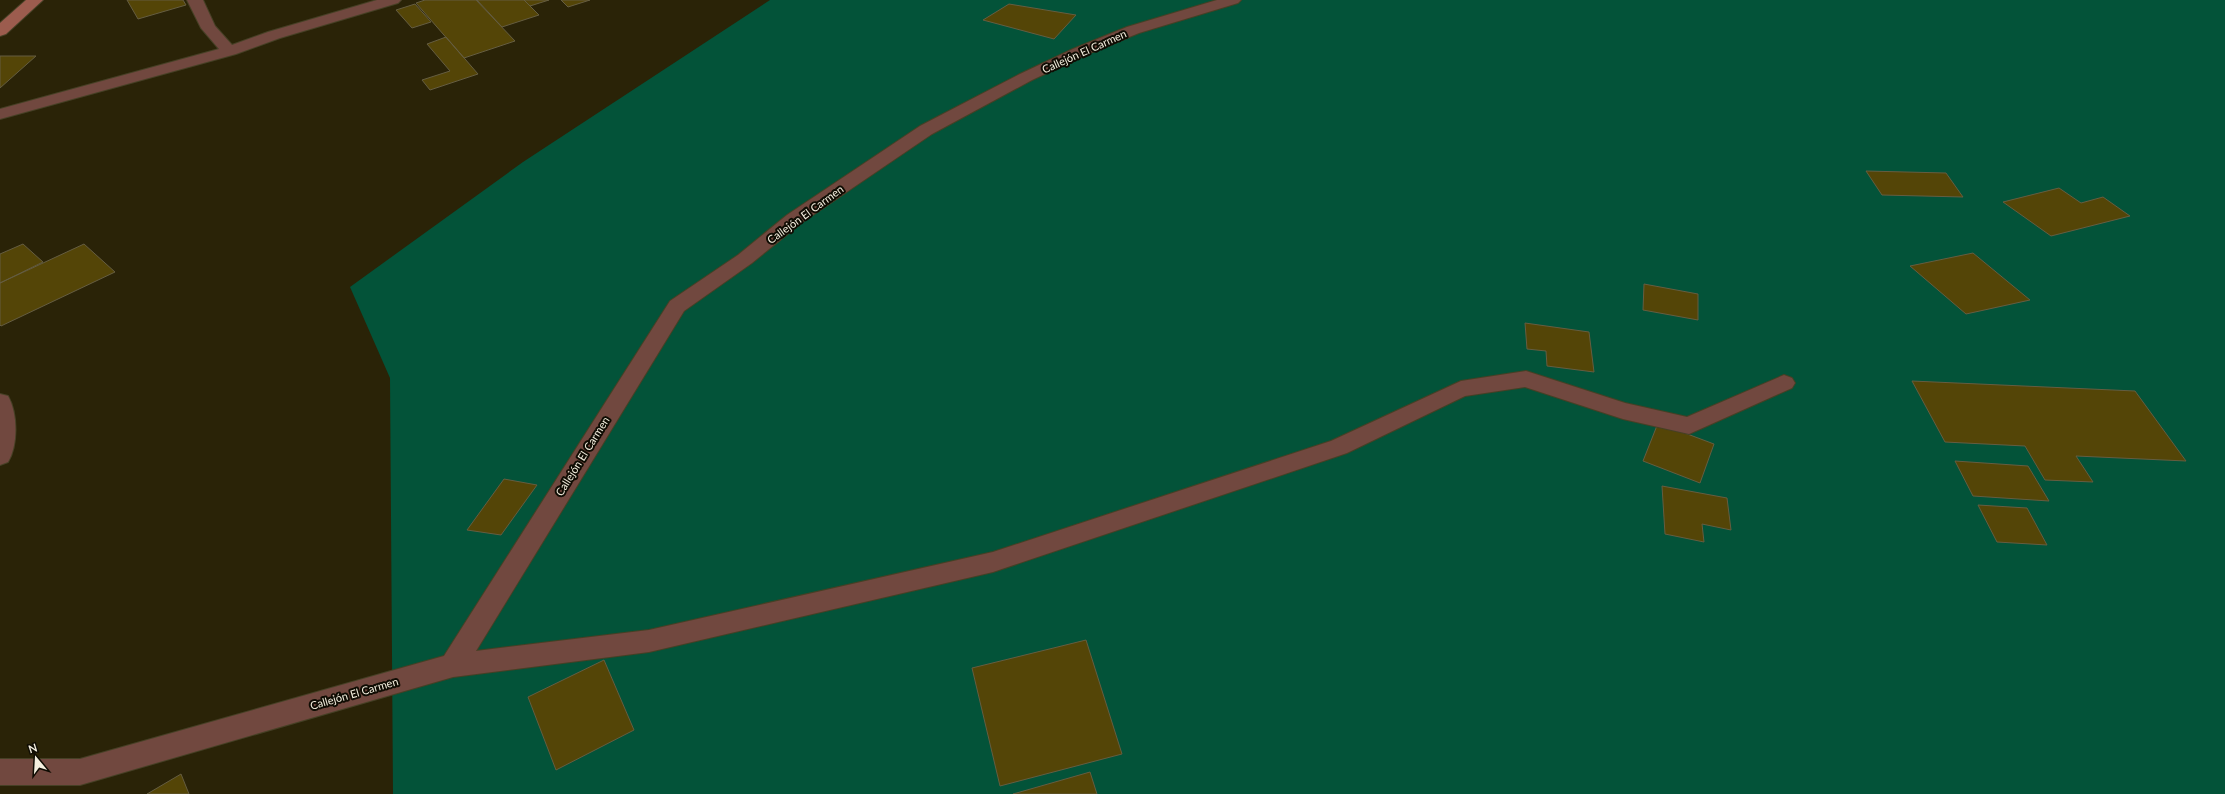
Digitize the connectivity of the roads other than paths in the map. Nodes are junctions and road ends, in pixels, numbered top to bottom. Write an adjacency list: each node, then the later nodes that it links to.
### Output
1 (36, 0): 5 (street)
2 (195, 0): 6 (street)
3 (393, 0): 6 (street)
4 (1234, 0): 11 (street, Callejón El Carmen)
5 (0, 31)
6 (230, 51): 7 (street)
7 (0, 114)
8 (1784, 383): 11 (street)
9 (0, 402): 10 (street)
10 (0, 456)
11 (453, 665): 12 (street, Callejón El Carmen)
12 (0, 772)

